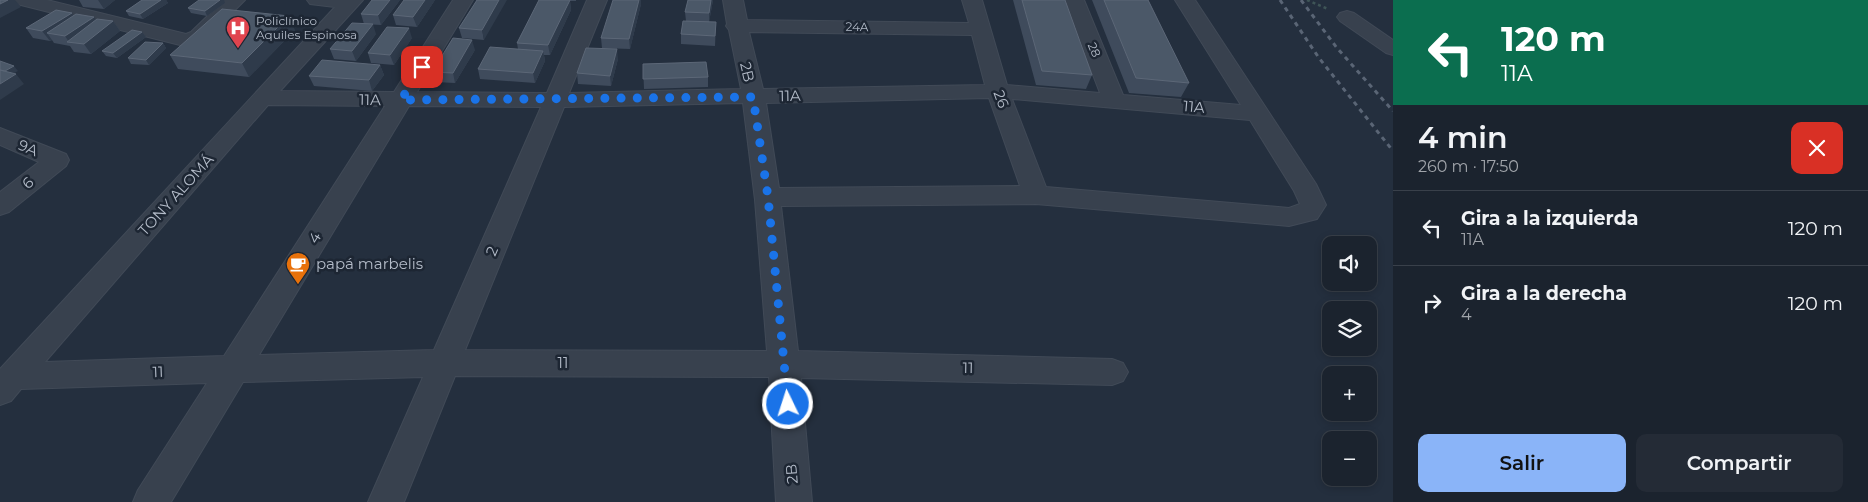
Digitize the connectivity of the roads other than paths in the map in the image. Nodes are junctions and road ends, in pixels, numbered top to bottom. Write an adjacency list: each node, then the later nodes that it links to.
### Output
1 (24, 0): 2 (street)
2 (235, 0)
3 (317, 0): 9 (street)
4 (463, 0): 17 (street, 4)
5 (597, 0): 18 (street, 2)
6 (972, 0): 12 (street, 26)
7 (1074, 0): 19 (street, 28)
8 (1186, 0): 20 (street)
9 (351, 2): 16 (street, TONY ALOMÁ)
10 (734, 13): 12 (street, 24A); 15 (street, 2B)
11 (1347, 17): 13 (street)
12 (978, 29): 14 (street, 26)
13 (1393, 49)
14 (998, 91): 15 (street, 11A); 19 (street, 11A); 23 (street, 26)
15 (753, 97): 18 (street, 11A); 24 (street, 2B)
16 (262, 98): 17 (street, 11A); 30 (street, TONY ALOMÁ)
17 (401, 100): 18 (street, 11A); 28 (street, 4)
18 (555, 100): 26 (street, 2)
19 (1114, 100): 20 (street, 11A)
20 (1257, 113): 23 (street)
21 (0, 136): 22 (street, 9A)
22 (57, 160): 25 (street, 6)
23 (1036, 195): 24 (street)
24 (768, 197): 27 (street, 2B)
25 (0, 206)
26 (445, 363): 27 (street, 11); 28 (street, 11); 32 (street, 2)
27 (785, 364): 29 (street, 11); 33 (street, 2B)
28 (233, 369): 30 (street, 11); 31 (street, 4)
29 (1112, 372)
30 (7, 384)
31 (150, 502)
32 (386, 502)
33 (794, 502)

